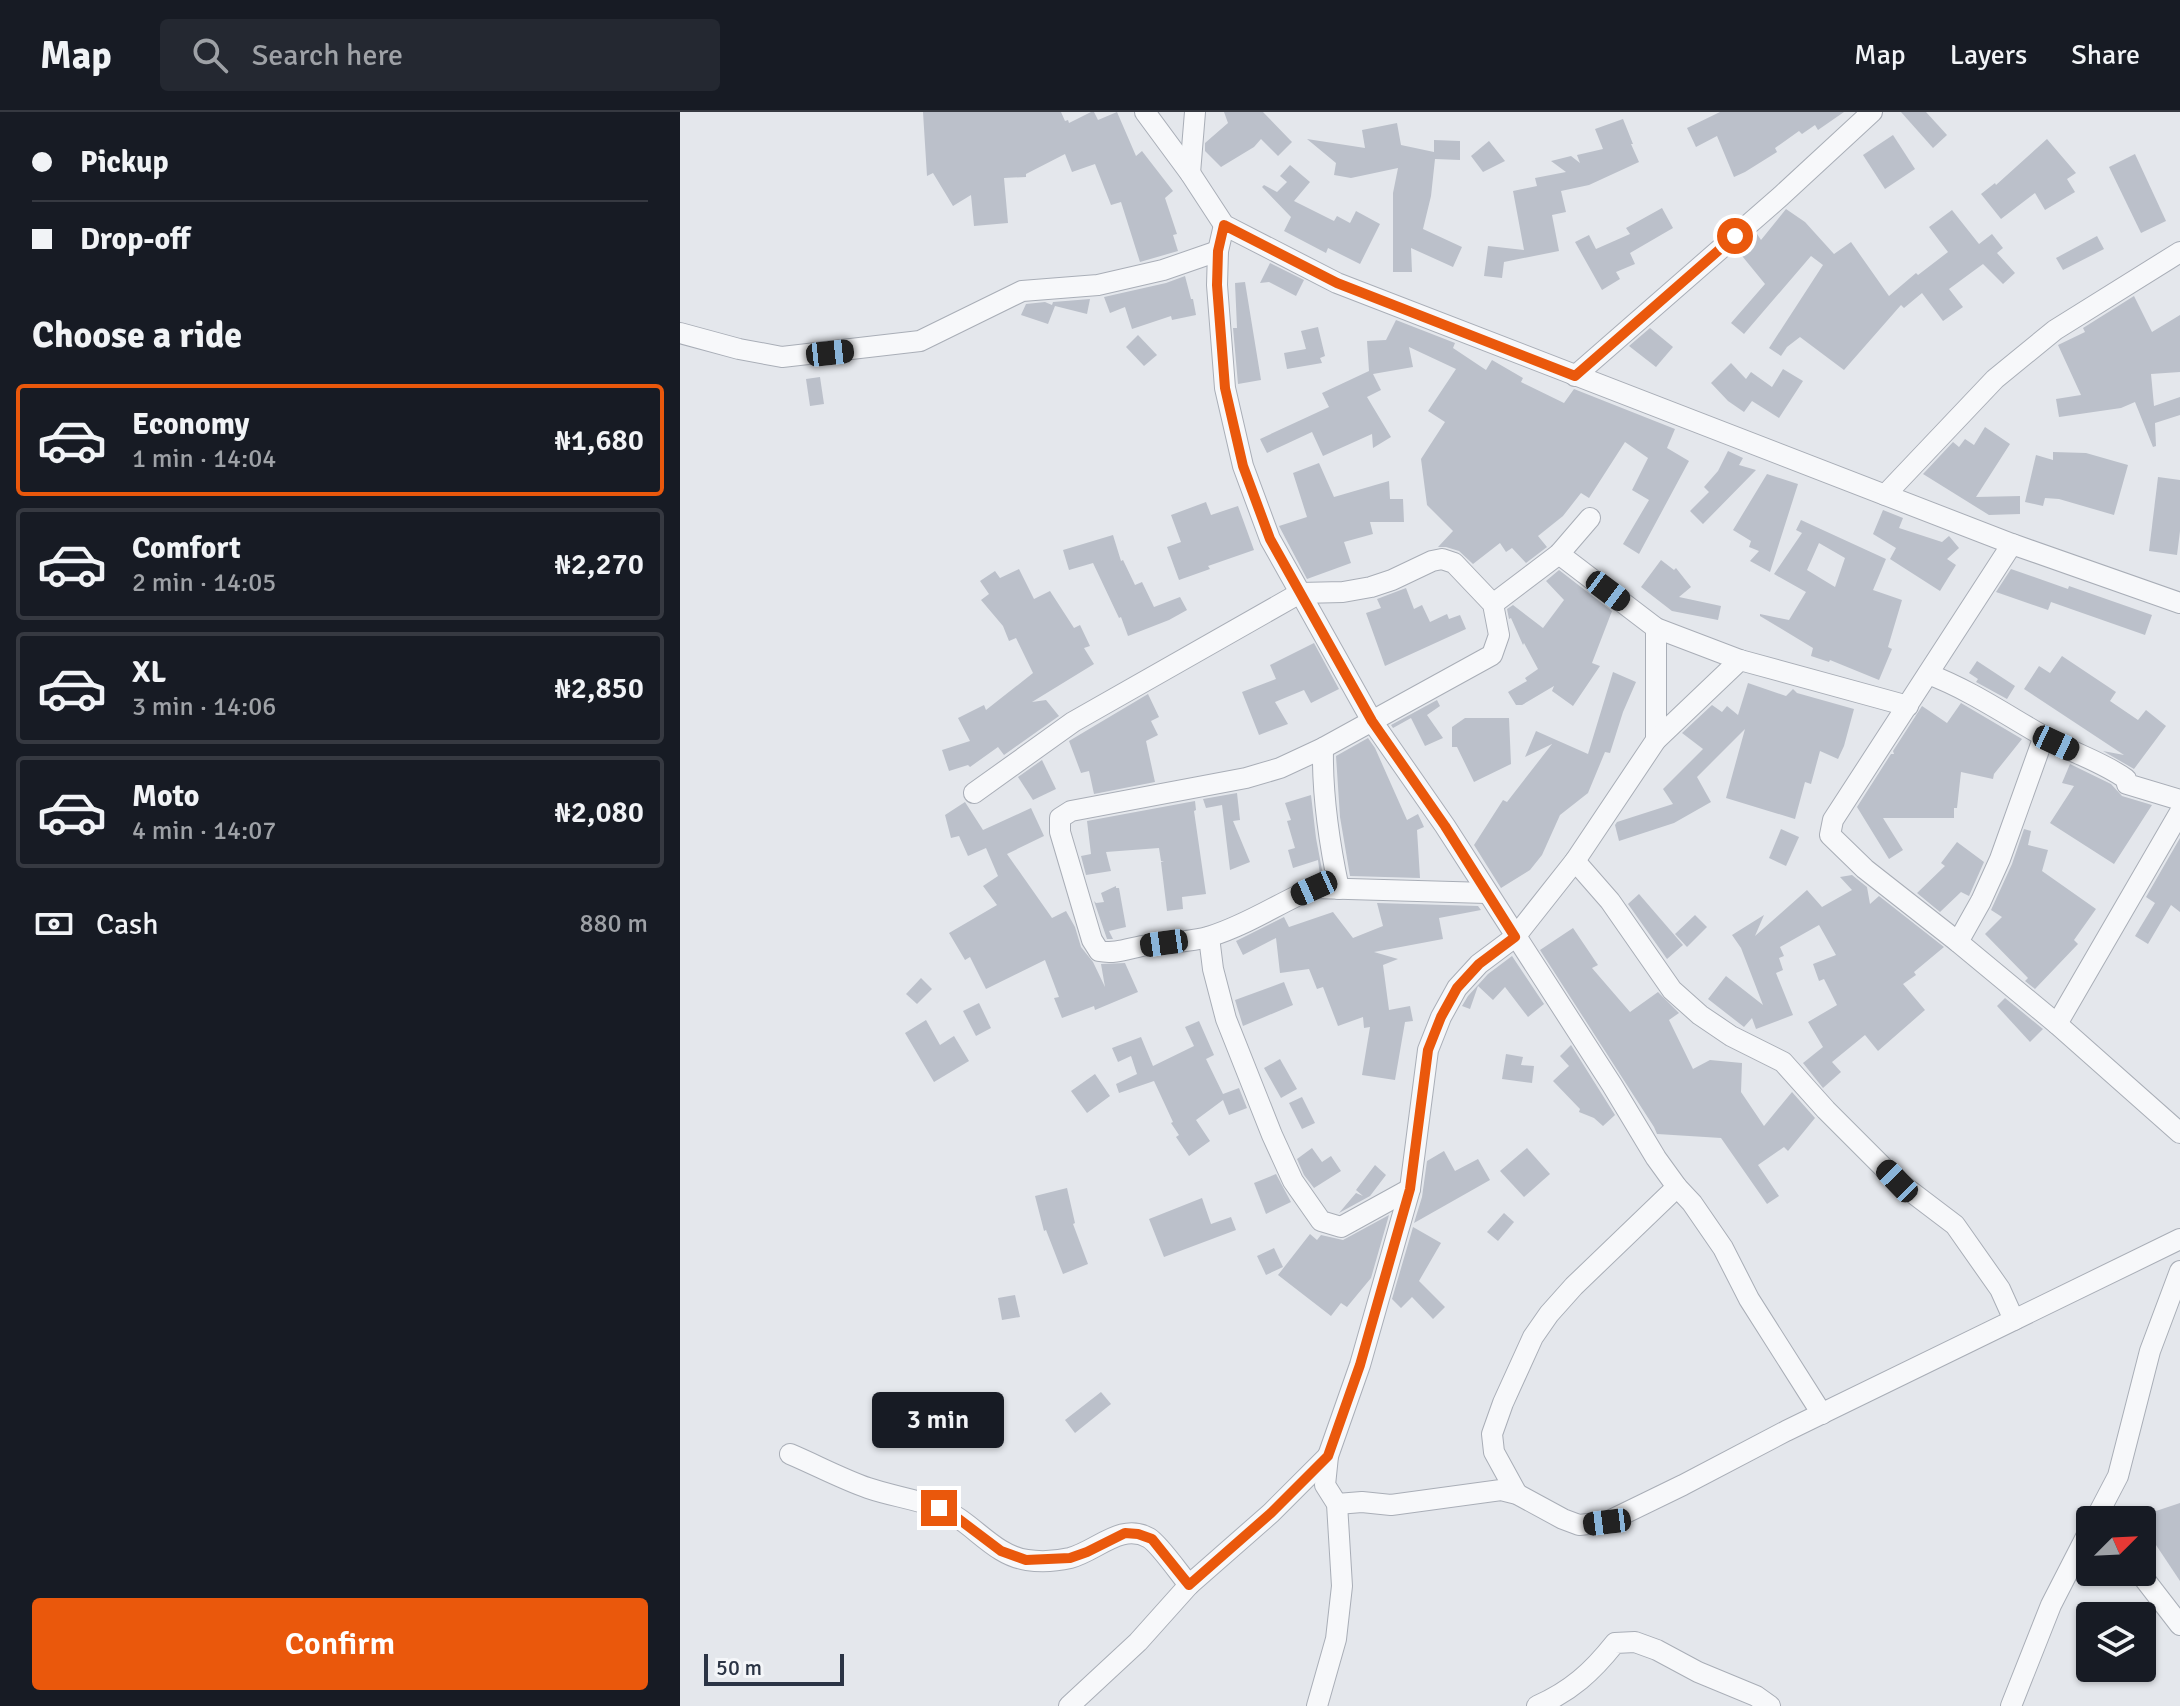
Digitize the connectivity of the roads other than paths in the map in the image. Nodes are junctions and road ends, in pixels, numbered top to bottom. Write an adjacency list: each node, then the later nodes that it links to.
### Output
1 (1145, 112): 4 (street)
2 (1195, 112): 4 (street)
3 (1872, 112): 9 (street)
4 (1190, 173): 5 (street)
5 (1224, 225): 6 (street); 9 (street)
6 (1218, 251): 8 (street); 14 (street)
7 (2180, 252): 10 (street)
8 (680, 333)
9 (1575, 376): 10 (street)
10 (1885, 495): 12 (street)
11 (1590, 518): 13 (street)
12 (2012, 544): 15 (street); 19 (street)
13 (1559, 554): 16 (street); 17 (street)
14 (1300, 593): 16 (street); 21 (street); 25 (street)
15 (2180, 603)
16 (1493, 604): 21 (street)
17 (1656, 628): 18 (street); 23 (street)
18 (1740, 660): 20 (street); 23 (street)
19 (1928, 674): 20 (street); 22 (street)
20 (1908, 706): 33 (street)
21 (1372, 721): 24 (street); 30 (street)
22 (2044, 736): 26 (street); 33 (street)
23 (1656, 740): 28 (street)
24 (1323, 748): 29 (street); 31 (street)
25 (974, 793)
26 (2180, 800)
27 (2180, 812): 34 (street)
28 (1575, 861): 32 (street); 40 (street)
29 (1339, 889): 30 (street); 31 (street)
30 (1487, 893): 32 (street)
31 (1209, 937): 37 (street)
32 (1515, 937): 36 (street); 37 (street)
33 (1958, 942): 34 (street)
34 (2057, 1024): 35 (street)
35 (2180, 1133)
36 (1677, 1187): 41 (street); 44 (street)
37 (1410, 1189): 43 (street)
38 (2180, 1239): 40 (street)
39 (2180, 1271): 46 (street)
40 (2014, 1320): 41 (street)
41 (1822, 1414): 44 (street)
42 (790, 1454): 48 (street)
43 (1328, 1456): 45 (street); 48 (street)
44 (1517, 1494): 45 (street)
45 (1337, 1504): 52 (street)
46 (2103, 1506)
47 (2076, 1557): 55 (street)
48 (1189, 1585): 51 (street)
49 (2150, 1586): 50 (street)
50 (2180, 1625)
51 (1074, 1704)
52 (1317, 1706)
53 (1537, 1706): 54 (street)
54 (1770, 1706)
55 (2011, 1706)

